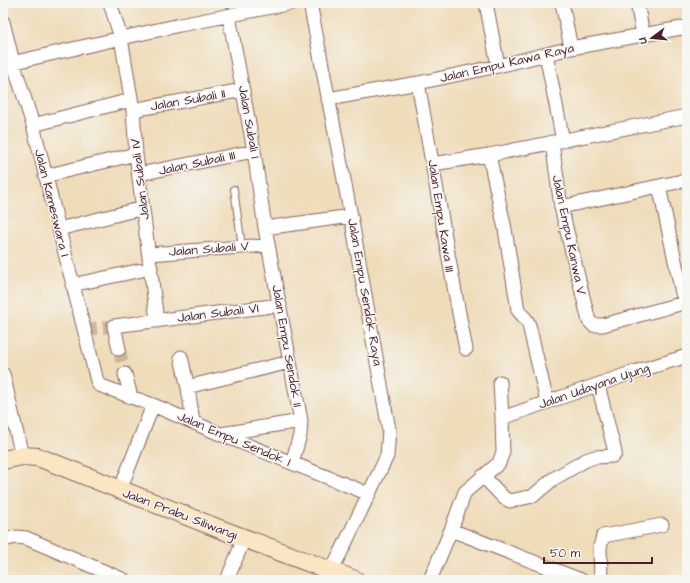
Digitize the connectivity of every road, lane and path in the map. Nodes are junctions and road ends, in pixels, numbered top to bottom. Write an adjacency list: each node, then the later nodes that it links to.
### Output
1 (110, 3): 11 (street, Jalan Subali IV)
2 (292, 3): 7 (street)
3 (310, 3): 18 (street, Jalan Empu Sendok Raya)
4 (486, 3): 15 (street)
5 (562, 3): 12 (street)
6 (637, 3): 10 (street)
7 (229, 16): 11 (street); 17 (street, Jalan Subali I)
8 (3, 22): 14 (street, Jalan Kameswara I)
9 (687, 27): 10 (street, Jalan Empu Kawa Raya)
10 (643, 35): 12 (street, Jalan Empu Kawa Raya)
11 (122, 38): 14 (street); 19 (street, Jalan Subali IV)
12 (571, 48): 13 (street, Jalan Empu Kawa Raya)
13 (546, 54): 15 (street, Jalan Empu Kawa Raya); 22 (street, Jalan Empu Kanwa V)
14 (8, 64): 21 (street, Jalan Kameswara I)
15 (498, 66): 16 (street, Jalan Empu Kawa Raya)
16 (418, 83): 18 (street, Jalan Empu Kawa Raya); 26 (street, Jalan Empu Kawa III)
17 (243, 90): 19 (street, Jalan Subali II); 23 (street, Jalan Subali I)
18 (328, 99): 34 (street, Jalan Empu Sendok Raya)
19 (132, 105): 21 (street, Jalan Subali II); 24 (street, Jalan Subali IV)
20 (687, 116): 22 (street)
21 (32, 125): 28 (street, Jalan Kameswara I)
22 (557, 141): 25 (street); 32 (street, Jalan Empu Kanwa V)
23 (254, 151): 27 (street, Jalan Subali III); 35 (street, Jalan Subali I)
24 (136, 154): 27 (street, Jalan Subali IV); 28 (street)
25 (489, 155): 26 (street); 57 (street)
26 (433, 164): 46 (street, Jalan Empu Kawa III)
27 (140, 174): 33 (street, Jalan Subali IV)
28 (45, 176): 36 (street, Jalan Kameswara I)
29 (687, 180): 30 (street)
30 (659, 186): 32 (street); 42 (street)
31 (234, 189): 38 (lane)
32 (561, 206): 42 (street, Jalan Empu Kanwa V)
33 (143, 208): 36 (street); 39 (street, Jalan Subali IV)
34 (351, 216): 35 (street); 68 (street, Jalan Empu Sendok Raya)
35 (265, 228): 37 (street, Jalan Empu Sendok II)
36 (59, 229): 41 (street, Jalan Kameswara I)
37 (268, 245): 38 (street, Jalan Subali V); 43 (street, Jalan Empu Sendok II)
38 (242, 247): 39 (street, Jalan Subali V)
39 (149, 254): 40 (street, Jalan Subali IV)
40 (151, 268): 41 (street); 44 (street, Jalan Subali IV)
41 (72, 285): 53 (street, Jalan Kameswara I)
42 (686, 302)
43 (280, 306): 44 (street, Jalan Subali VI); 49 (street, Jalan Empu Sendok II)
44 (157, 321): 45 (street, Jalan Subali VI)
45 (119, 349)
46 (466, 349)
47 (687, 356): 54 (street, Jalan Udayana Ujung)
48 (181, 357): 55 (street)
49 (290, 362): 55 (street); 60 (street, Jalan Empu Sendok II)
50 (3, 374): 63 (street)
51 (125, 374): 56 (street)
52 (500, 382): 59 (street)
53 (99, 385): 56 (street, Jalan Empu Sendok I)
54 (598, 385): 57 (street, Jalan Udayana Ujung); 66 (street)
55 (188, 388): 61 (street)
56 (131, 397): 58 (street, Jalan Empu Sendok I)
57 (547, 402): 59 (street, Jalan Udayana Ujung)
58 (153, 405): 61 (street, Jalan Empu Sendok I); 67 (street)
59 (502, 418): 66 (street)
60 (301, 421): 62 (street); 65 (street, Jalan Empu Sendok II)
61 (193, 422): 62 (street, Jalan Empu Sendok I)
62 (220, 434): 65 (street, Jalan Empu Sendok I)
63 (22, 456): 64 (street, Jalan Prabu Siliwangi); 67 (street, Jalan Prabu Siliwangi)
64 (3, 460)
65 (292, 463): 68 (street, Jalan Empu Sendok I)
66 (483, 476): 70 (street)
67 (120, 490): 71 (street, Jalan Prabu Siliwangi)
68 (369, 494): 73 (street, Jalan Empu Sendok Raya)
69 (662, 525): 79 (street)
70 (451, 530): 77 (street); 78 (street)
71 (244, 539): 73 (street, Jalan Prabu Siliwangi); 75 (street)
72 (3, 540): 74 (street)
73 (331, 570): 76 (street, Jalan Prabu Siliwangi)
74 (122, 580)
75 (227, 580)
76 (355, 580)
77 (430, 580)
78 (581, 580)
79 (601, 580)

